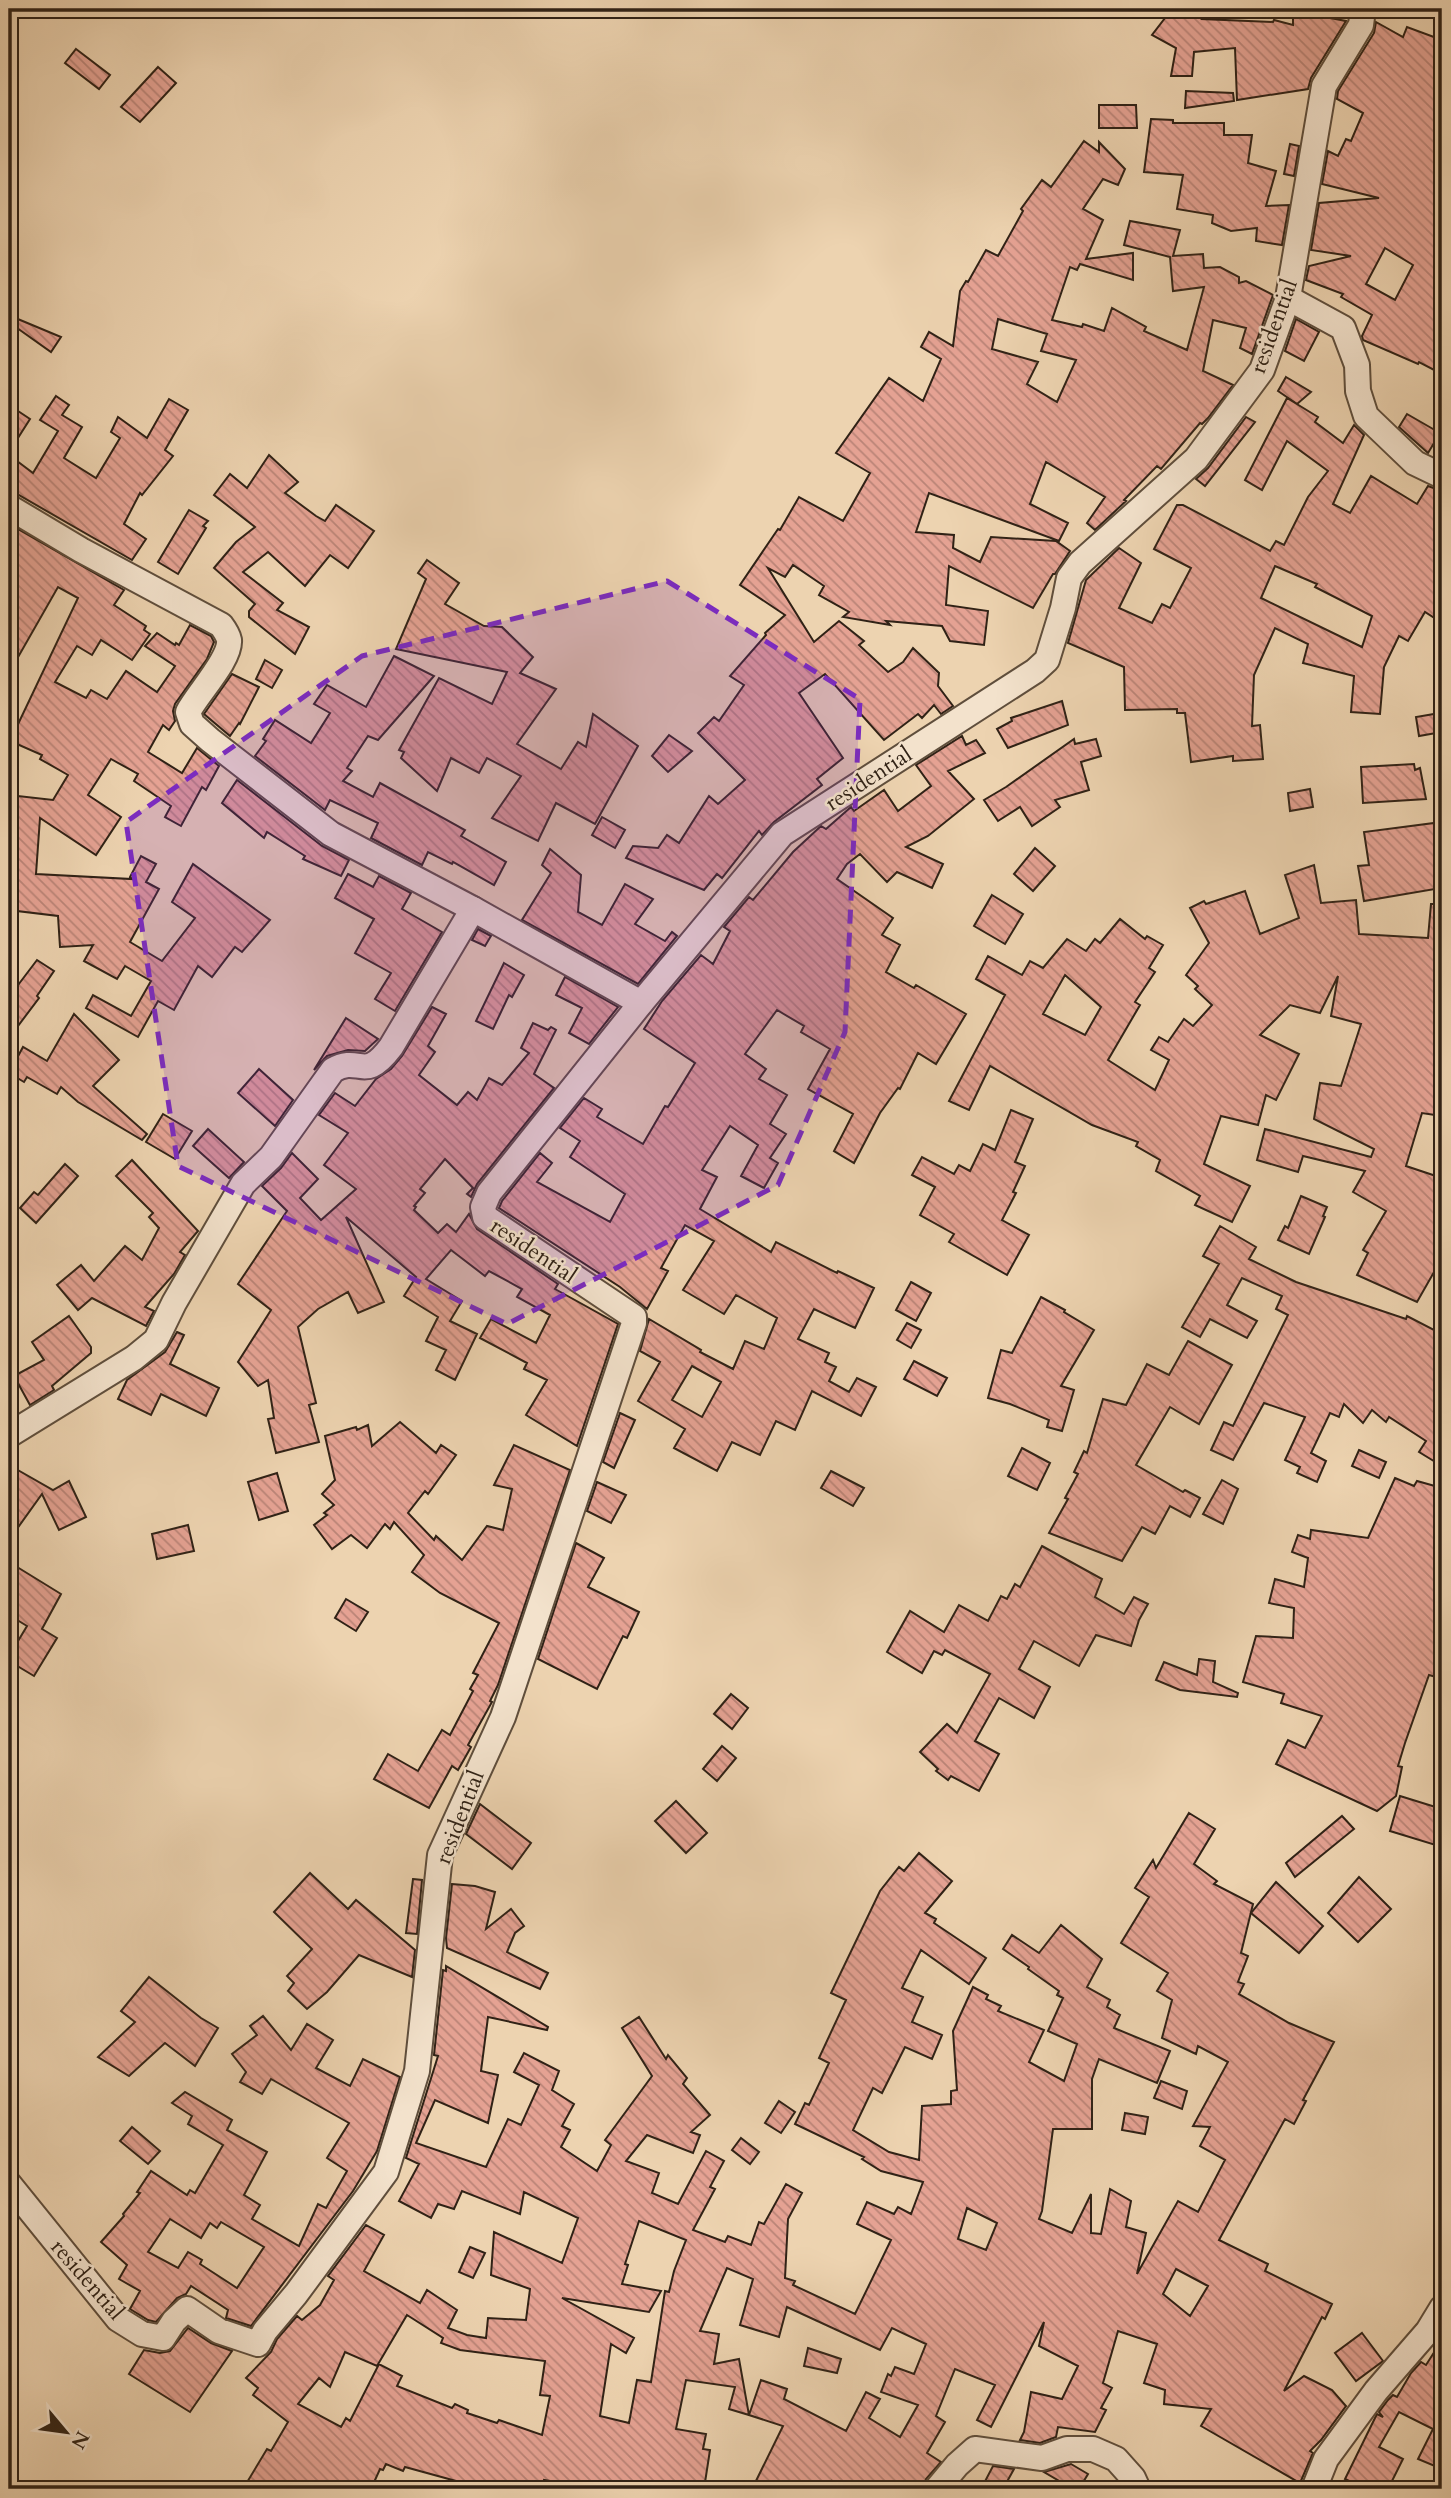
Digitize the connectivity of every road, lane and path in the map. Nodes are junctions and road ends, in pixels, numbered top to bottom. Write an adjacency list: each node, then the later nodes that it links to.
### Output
1 (1363, 9): 2 (street, residential)
2 (1288, 298): 3 (street); 6 (street, residential)
3 (1442, 476)
4 (9, 507): 5 (street)
5 (473, 909): 6 (street); 7 (street)
6 (641, 1003): 8 (street, residential)
7 (9, 1436)
8 (9, 2184)
9 (1442, 2308): 12 (street)
10 (937, 2489): 11 (street)
11 (1138, 2489)
12 (1314, 2489)

